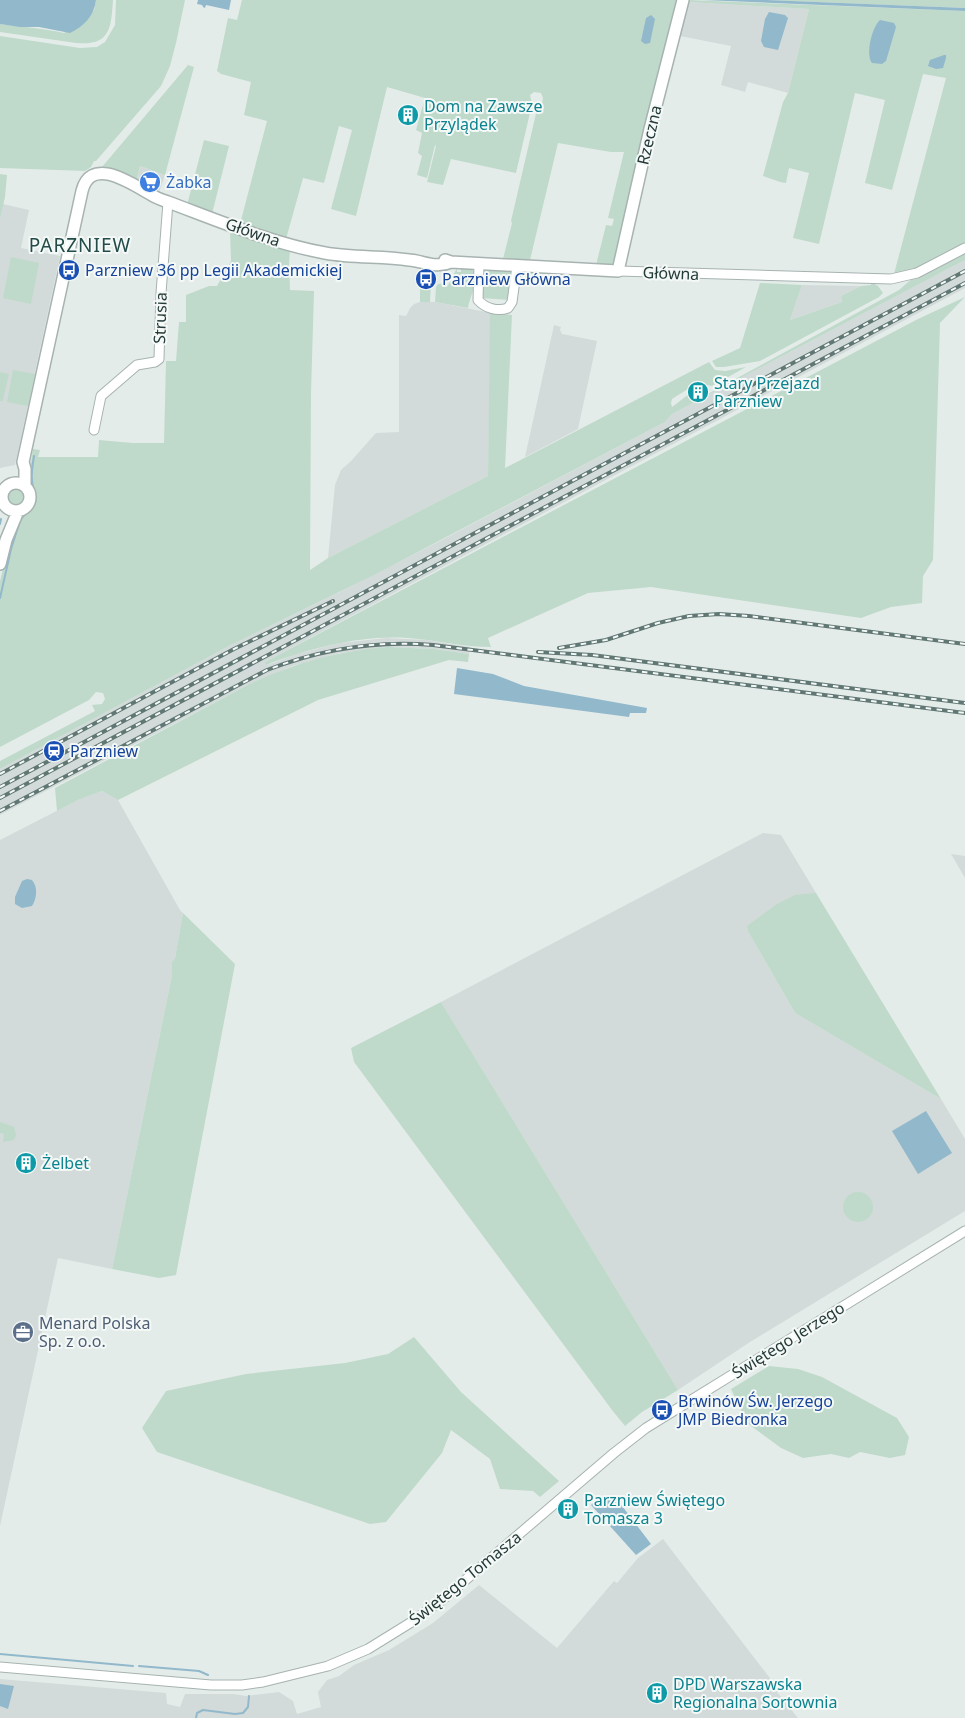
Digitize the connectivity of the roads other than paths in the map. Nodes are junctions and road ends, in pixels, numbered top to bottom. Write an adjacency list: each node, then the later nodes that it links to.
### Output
1 (683, 2): 6 (street, Rzeczna)
2 (168, 202): 4 (street, Główna); 7 (street, Strusia); 8 (street, Główna)
3 (965, 248): 6 (street, Główna)
4 (479, 264): 5 (street, Główna); 5 (street)
5 (517, 266): 6 (street, Główna)
6 (618, 271)
7 (94, 430)
8 (9, 495): 9 (street)
9 (0, 564)
10 (965, 1231): 11 (street, Świętego Jerzego)
11 (614, 1452): 12 (street, Świętego Tomasza)
12 (0, 1667)

